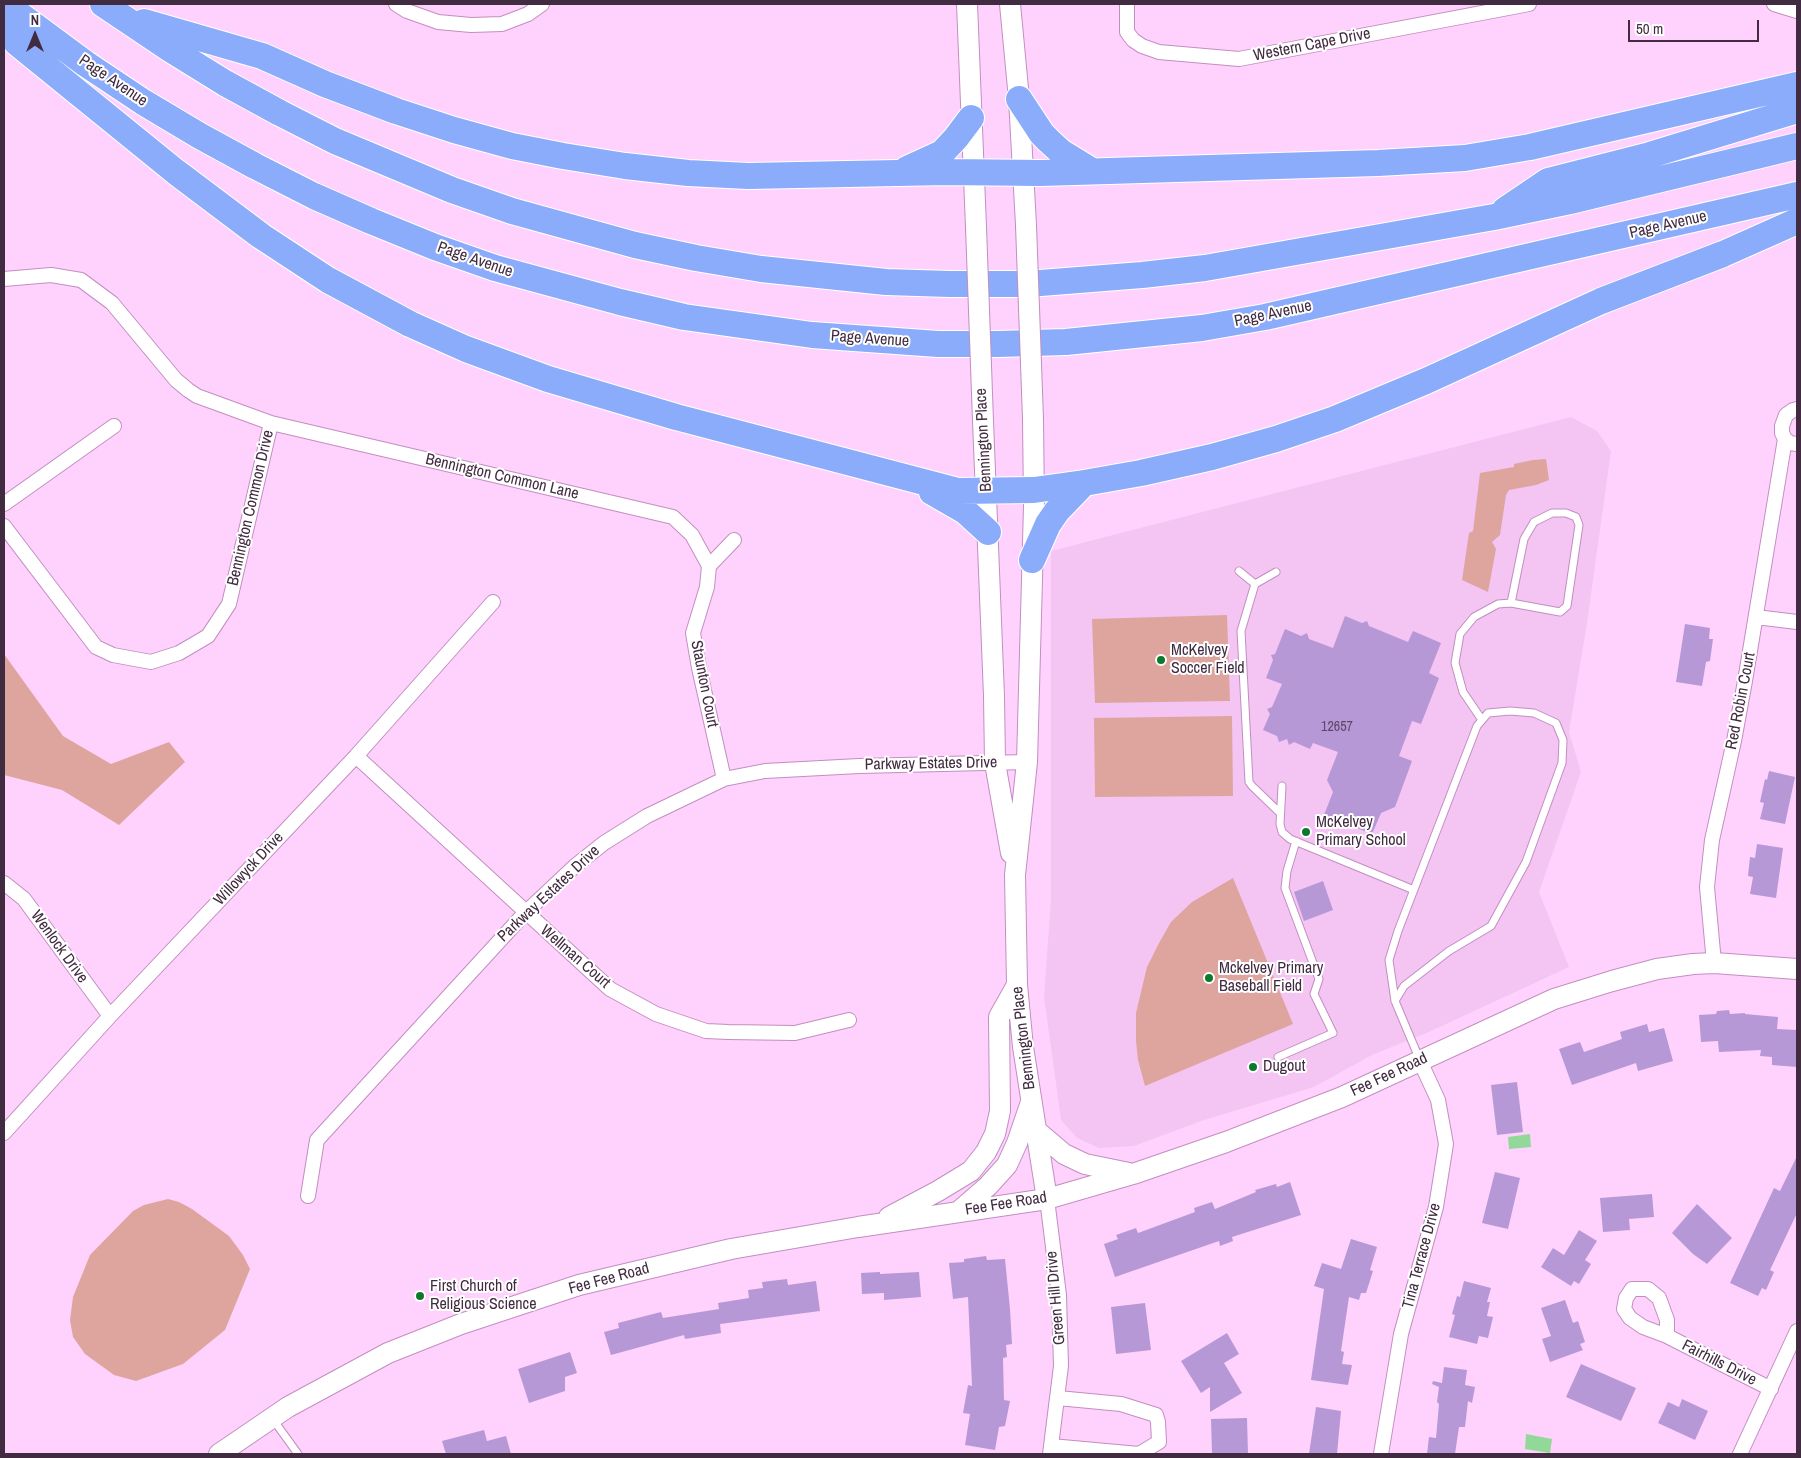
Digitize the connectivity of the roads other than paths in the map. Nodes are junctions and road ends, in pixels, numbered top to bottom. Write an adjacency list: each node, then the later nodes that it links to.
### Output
1 (5, 4): 21 (highway, Page Avenue)
2 (396, 4): 3 (street)
3 (542, 4)
4 (967, 4): 15 (main road, Bennington Place)
5 (1010, 4): 13 (main road, Bennington Place)
6 (1127, 4): 7 (street, Western Cape Drive)
7 (1529, 4)
8 (1774, 4): 10 (street)
9 (110, 9): 18 (highway); 22 (highway)
10 (1797, 11)
11 (4, 27): 29 (highway)
12 (1797, 85): 17 (highway)
13 (1019, 99): 17 (highway); 20 (main road, Bennington Place)
14 (1797, 110): 22 (highway)
15 (971, 118): 18 (highway); 19 (main road, Bennington Place)
16 (1797, 146): 22 (highway)
17 (1092, 171): 20 (highway)
18 (897, 173): 19 (highway)
19 (973, 173): 20 (highway); 32 (main road, Bennington Place, bridge)
20 (1024, 173): 31 (main road, Bennington Place, bridge)
21 (1797, 195)
22 (1494, 217)
23 (1797, 221): 30 (highway)
24 (4, 279): 26 (street, Bennington Common Drive)
25 (1797, 409): 28 (street, Red Robin Court)
26 (271, 423): 34 (street, Bennington Common Drive); 38 (street, Bennington Common Lane)
27 (114, 426): 33 (street)
28 (1791, 442): 44 (street, Red Robin Court)
29 (907, 478): 32 (highway); 35 (highway)
30 (1084, 483): 31 (highway); 37 (highway)
31 (1034, 490): 32 (highway); 37 (main road, Bennington Place)
32 (986, 491): 35 (main road, Bennington Place)
33 (4, 504)
34 (4, 526)
35 (988, 532): 49 (main road, Bennington Place)
36 (734, 540): 38 (street)
37 (1032, 560): 48 (main road, Bennington Place)
38 (709, 566): 50 (street, Staunton Court)
39 (1238, 571): 41 (lane)
40 (1276, 572): 41 (lane)
41 (1255, 584): 52 (lane)
42 (492, 602): 47 (street, Willowyck Drive)
43 (1511, 603): 43 (lane); 46 (lane)
44 (1756, 616): 45 (street); 58 (street, Red Robin Court)
45 (1797, 622)
46 (1482, 720): 56 (lane); 61 (lane)
47 (356, 756): 57 (street, Wellman Court); 62 (street, Willowyck Drive)
48 (1027, 762): 49 (street, Parkway Estates Drive); 54 (main road, Bennington Place)
49 (995, 763): 50 (street, Parkway Estates Drive); 54 (main road, Bennington Place)
50 (724, 779): 57 (street, Parkway Estates Drive)
51 (1282, 786): 52 (lane)
52 (1280, 813): 53 (lane)
53 (1296, 841): 56 (lane); 64 (lane)
54 (1015, 875): 60 (main road, Bennington Place)
55 (4, 883): 62 (street, Wenlock Drive)
56 (1414, 890): 61 (lane)
57 (525, 913): 63 (street, Wellman Court); 70 (street, Parkway Estates Drive)
58 (1714, 963): 59 (main road, Fee Fee Road); 65 (main road, Fee Fee Road)
59 (1797, 969)
60 (1018, 985): 66 (main road, Bennington Place); 73 (main road)
61 (1395, 1001): 65 (lane)
62 (110, 1016): 68 (street, Willowyck Drive)
63 (849, 1020)
64 (1278, 1057)
65 (1420, 1061): 69 (main road, Fee Fee Road); 82 (street, Tina Terrace Drive)
66 (1032, 1099): 67 (main road, Bennington Place); 72 (main road)
67 (1037, 1131): 69 (main road); 71 (main road, Bennington Place)
68 (4, 1133)
69 (1133, 1174): 71 (main road, Fee Fee Road)
70 (308, 1196)
71 (1048, 1199): 72 (main road, Fee Fee Road); 77 (street, Green Hill Drive)
72 (958, 1212): 73 (main road, Fee Fee Road)
73 (877, 1224): 78 (main road, Fee Fee Road)
74 (1797, 1332): 76 (street, Fairhills Drive)
75 (1667, 1336): 76 (street, Fairhills Drive)
76 (1771, 1390): 83 (street, Fairhills Drive)
77 (1058, 1398): 79 (street, Green Hill Drive); 79 (street, Green Hill Drive)
78 (272, 1418): 80 (main road, Fee Fee Road); 81 (lane)
79 (1051, 1450)
80 (219, 1454)
81 (297, 1454)
82 (1381, 1454)
83 (1740, 1454)

